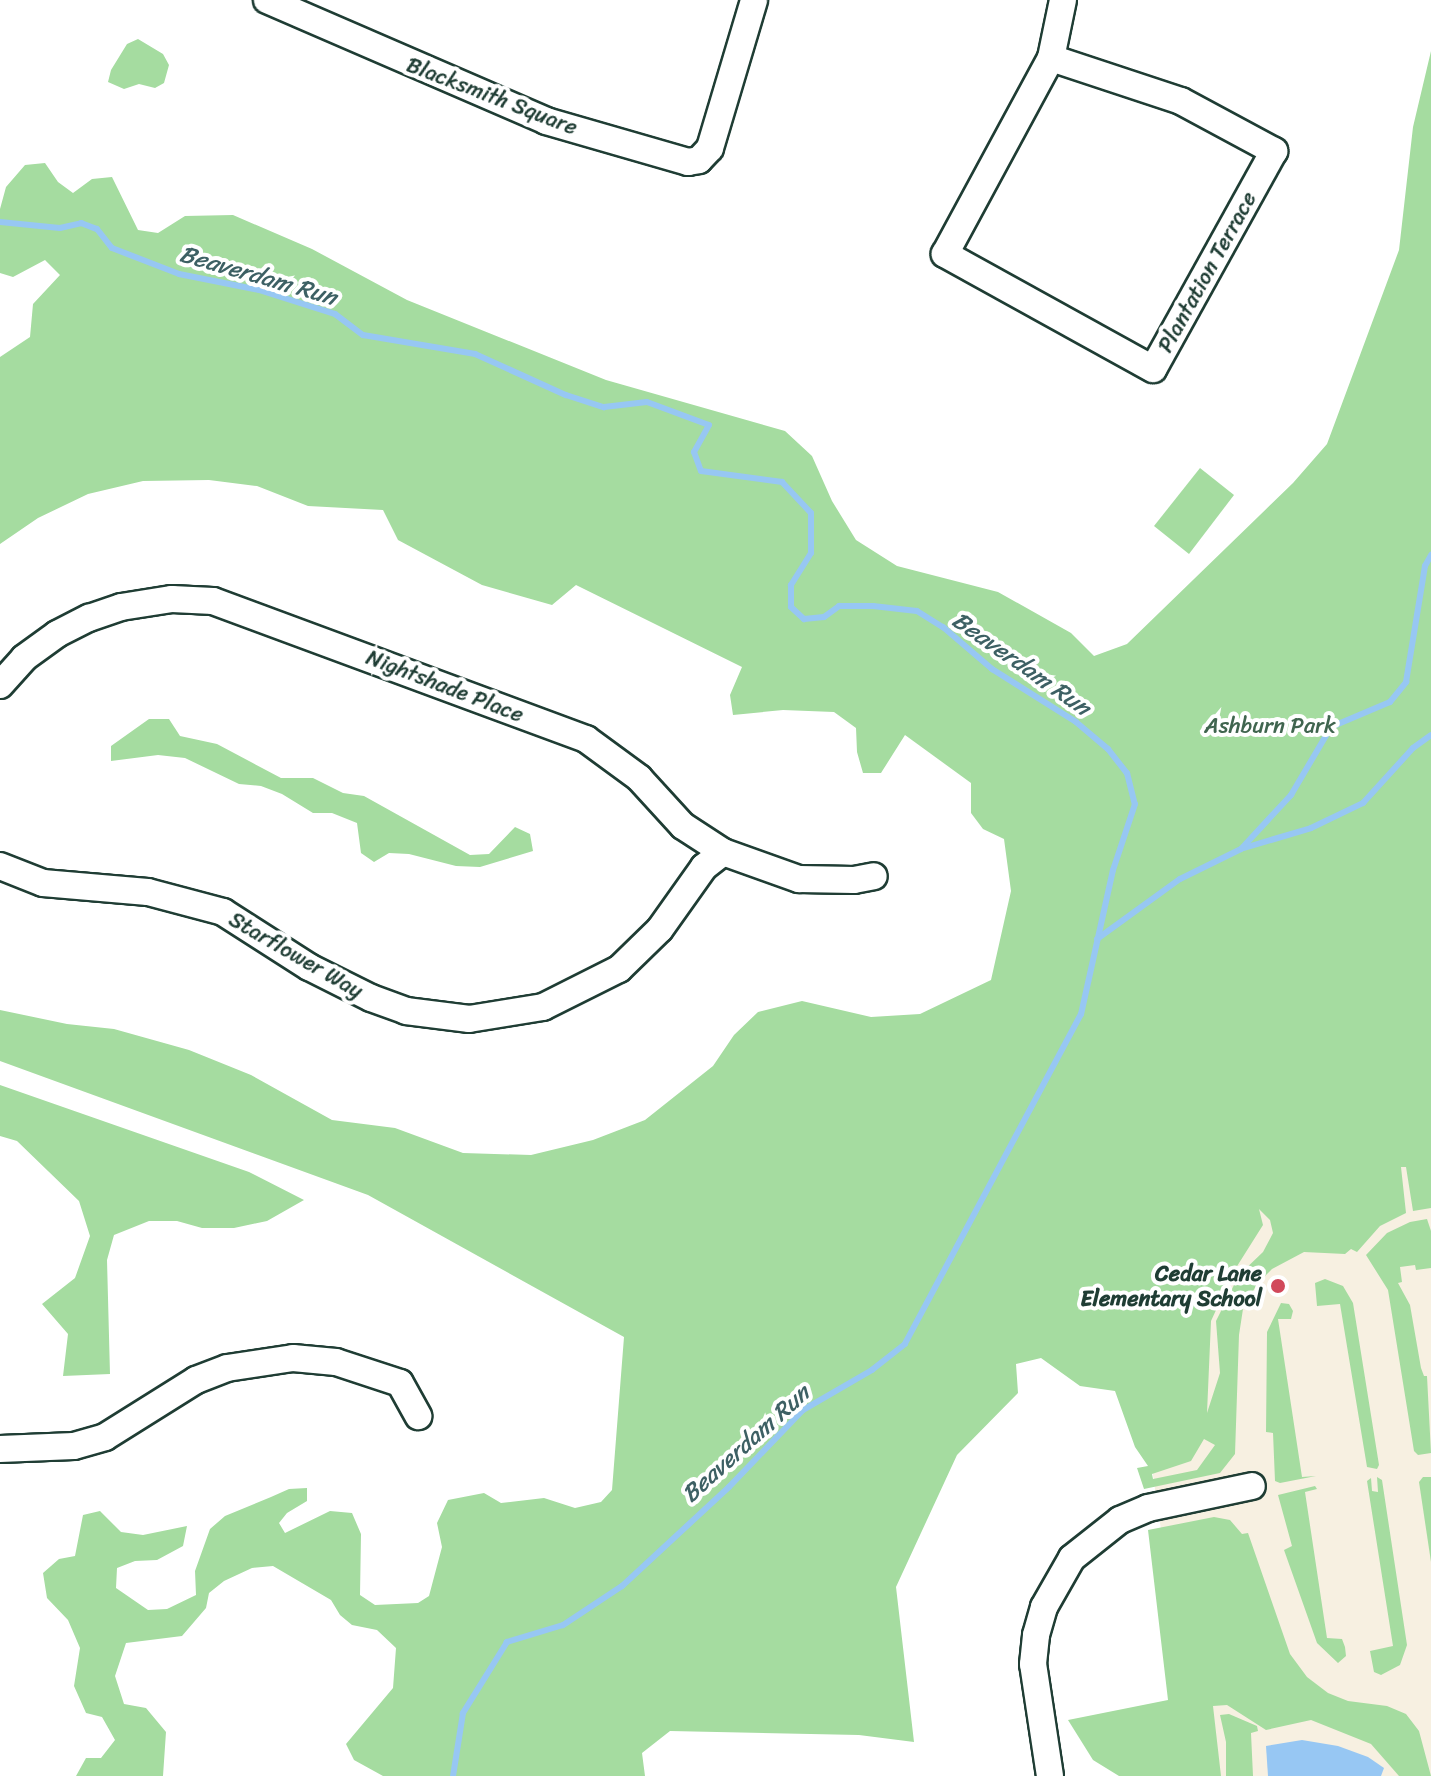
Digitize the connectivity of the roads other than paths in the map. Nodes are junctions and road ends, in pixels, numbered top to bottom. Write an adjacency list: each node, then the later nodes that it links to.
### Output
1 (267, 0): 2 (street, Blacksmith Square)
2 (754, 0)
3 (1063, 0): 4 (street, Plantation Terrace)
4 (1051, 58): 4 (street, Plantation Terrace)
5 (0, 685): 6 (street, Nightshade Place)
6 (723, 852): 7 (street, Starflower Way); 8 (street, Nightshade Place)
7 (0, 866)
8 (874, 876)
9 (418, 1416): 10 (street)
10 (0, 1449)
11 (1252, 1486): 12 (street)
12 (1050, 1776)

